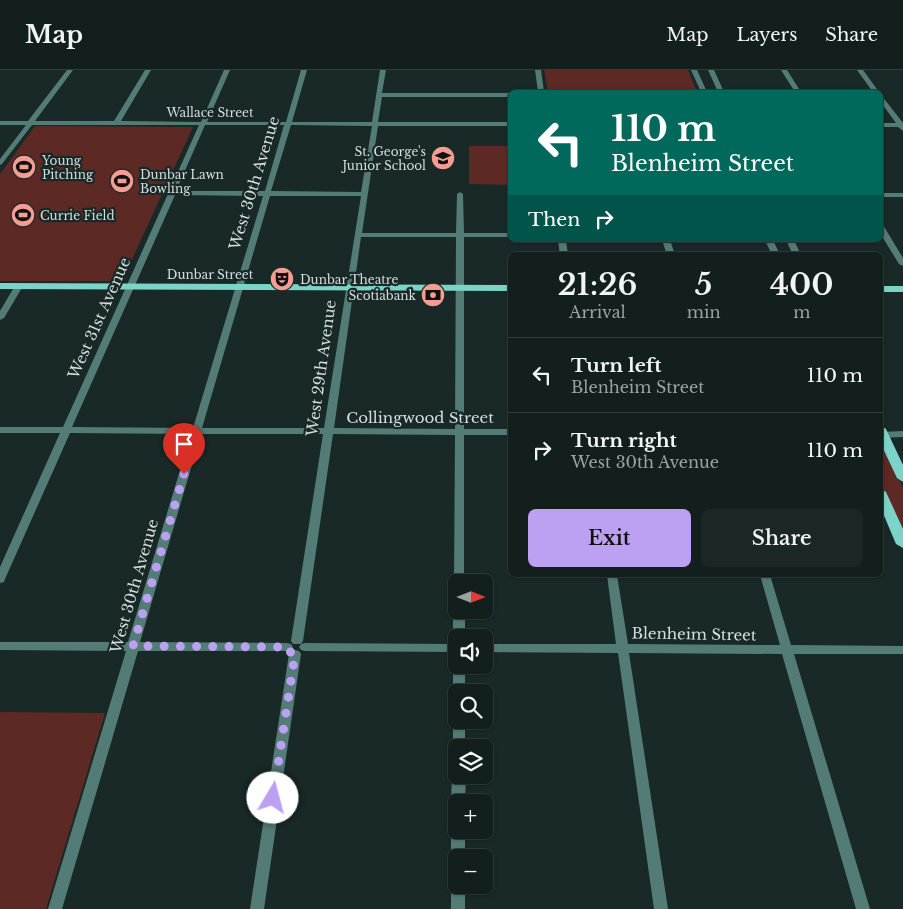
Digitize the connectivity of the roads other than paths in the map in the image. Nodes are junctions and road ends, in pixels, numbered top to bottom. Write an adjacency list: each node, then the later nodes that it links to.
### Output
1 (70, 70): 20 (street)
2 (148, 70): 21 (street)
3 (226, 70): 22 (street, West 31st Avenue)
4 (304, 70): 23 (street, West 30th Avenue)
5 (383, 70): 16 (street, West 29th Avenue)
6 (538, 70): 11 (street)
7 (694, 70): 12 (street)
8 (711, 70): 13 (street)
9 (784, 70): 14 (street)
10 (860, 70): 15 (street)
11 (542, 90)
12 (703, 90)
13 (720, 90)
14 (797, 90)
15 (875, 90)
16 (379, 95): 17 (street); 24 (street, West 29th Avenue)
17 (508, 95)
18 (883, 101): 27 (street)
19 (0, 123): 20 (street, Wallace Street)
20 (30, 123): 21 (street, Wallace Street); 28 (street)
21 (116, 124): 22 (street, Wallace Street)
22 (202, 124): 23 (street, Wallace Street); 29 (street, West 31st Avenue)
23 (289, 124): 24 (street, Wallace Street); 30 (street, West 30th Avenue)
24 (375, 124): 25 (street, Wallace Street); 31 (street, West 29th Avenue)
25 (508, 124)
26 (883, 125): 27 (street)
27 (902, 126)
28 (0, 163)
29 (171, 193): 30 (street); 42 (street, West 31st Avenue)
30 (268, 194): 31 (street); 43 (street, West 30th Avenue)
31 (364, 194): 36 (street, West 29th Avenue)
32 (460, 194): 37 (street)
33 (883, 195): 34 (street)
34 (903, 195)
35 (883, 232): 39 (street)
36 (358, 235): 37 (street); 44 (street, West 29th Avenue)
37 (460, 235): 38 (street); 45 (street)
38 (508, 235)
39 (903, 264)
40 (0, 286): 41 (main road, Dunbar Street)
41 (19, 286): 42 (main road, Dunbar Street); 49 (street)
42 (130, 286): 43 (main road, Dunbar Street); 51 (street, West 31st Avenue)
43 (239, 287): 44 (main road, Dunbar Street); 52 (street, West 30th Avenue)
44 (350, 287): 45 (main road, Dunbar Street); 53 (street, West 29th Avenue)
45 (460, 288): 46 (main road, Dunbar Street); 54 (street)
46 (508, 288)
47 (883, 289): 48 (main road)
48 (903, 289)
49 (0, 318)
50 (0, 430): 51 (street, Collingwood Street)
51 (65, 431): 52 (street, Collingwood Street); 65 (street, West 31st Avenue)
52 (196, 431): 53 (street, Collingwood Street); 67 (street, West 30th Avenue)
53 (328, 432): 54 (street, Collingwood Street); 68 (street, West 29th Avenue)
54 (460, 432): 55 (street, Collingwood Street); 62 (street)
55 (508, 432)
56 (883, 433): 57 (street)
57 (903, 434)
58 (883, 437): 59 (main road)
59 (903, 478)
60 (883, 499): 61 (main road)
61 (903, 544)
62 (459, 574)
63 (612, 577): 71 (street)
64 (766, 577): 72 (street)
65 (0, 579)
66 (0, 646): 67 (street)
67 (133, 646): 68 (street); 75 (street, West 30th Avenue)
68 (296, 647): 69 (street); 76 (street, West 29th Avenue)
69 (448, 648)
70 (493, 648): 71 (street, Blenheim Street)
71 (623, 648): 72 (street, Blenheim Street); 78 (street)
72 (787, 649): 73 (street, Blenheim Street); 79 (street)
73 (903, 650)
74 (458, 894): 77 (street)
75 (54, 909)
76 (257, 909)
77 (458, 909)
78 (661, 909)
79 (863, 909)

